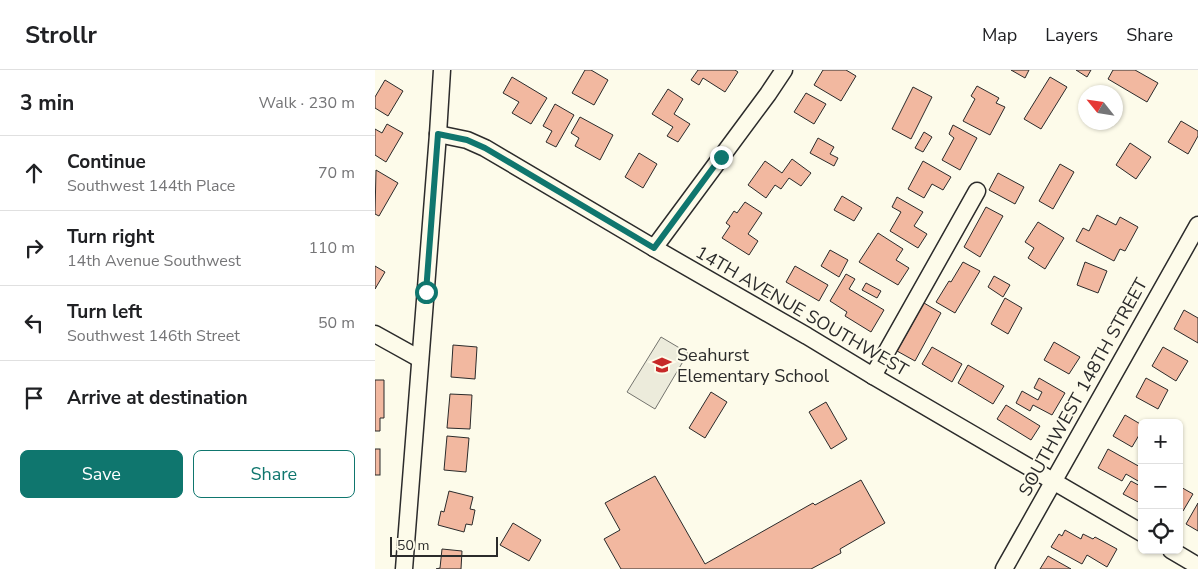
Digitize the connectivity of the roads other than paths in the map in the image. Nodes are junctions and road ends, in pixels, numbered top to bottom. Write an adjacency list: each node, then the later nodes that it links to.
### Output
1 (442, 70): 3 (street)
2 (784, 70): 6 (street)
3 (438, 134): 6 (street, 14TH AVENUE SOUTHWEST); 8 (street)
4 (977, 190): 9 (street)
5 (1198, 226): 10 (street, SOUTHWEST 148TH STREET)
6 (654, 248): 9 (street, 14TH AVENUE SOUTHWEST)
7 (375, 334): 8 (street)
8 (421, 359): 14 (street)
9 (873, 376): 10 (street, 14TH AVENUE SOUTHWEST)
10 (1053, 482): 11 (street, 14TH AVENUE SOUTHWEST); 15 (street, SOUTHWEST 148TH STREET)
11 (1138, 531)
12 (1178, 554): 13 (street)
13 (1198, 566)
14 (404, 569)
15 (1004, 569)

